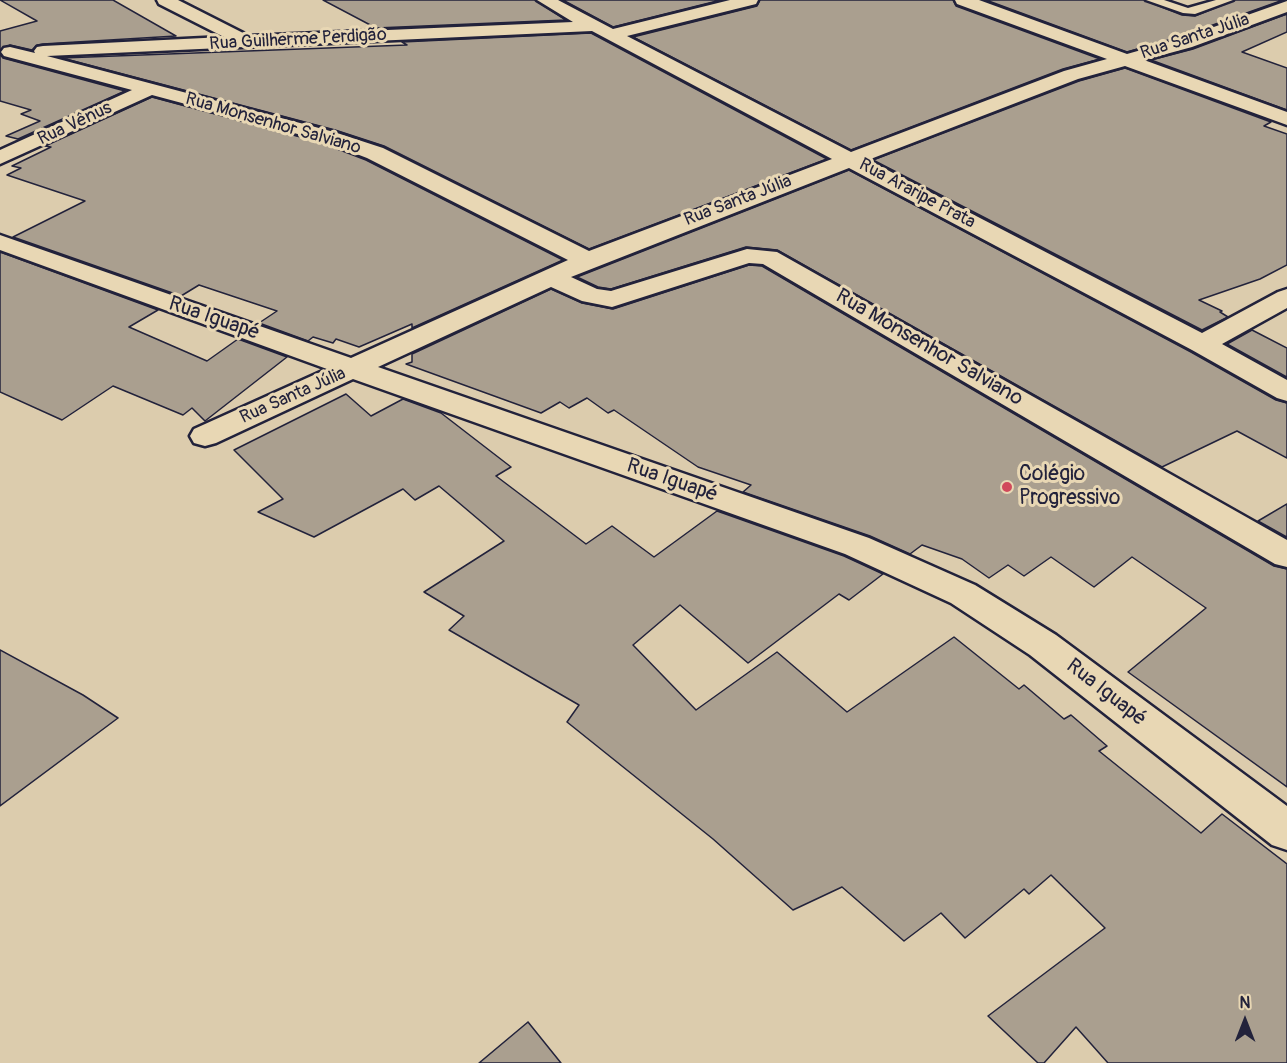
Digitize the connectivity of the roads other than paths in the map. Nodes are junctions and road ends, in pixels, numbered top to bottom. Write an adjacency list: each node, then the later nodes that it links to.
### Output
1 (165, 0): 9 (street)
2 (545, 0): 8 (street, Rua Araripe Prata)
3 (750, 0): 8 (street, Rua Guilherme Perdigão)
4 (963, 0): 11 (street)
5 (1152, 0): 6 (lane)
6 (1227, 0)
7 (1287, 6): 11 (street, Rua Santa Júlia)
8 (604, 30): 9 (street, Rua Guilherme Perdigão); 15 (street, Rua Araripe Prata)
9 (247, 43): 10 (street, Rua Guilherme Perdigão)
10 (5, 53): 12 (street, Rua Monsenhor Salviano)
11 (1127, 60): 13 (street); 15 (street, Rua Santa Júlia)
12 (150, 89): 14 (street, Rua Vênus); 17 (street, Rua Monsenhor Salviano)
13 (1287, 119)
14 (0, 158)
15 (849, 158): 17 (street, Rua Santa Júlia); 20 (street, Rua Araripe Prata)
16 (0, 242): 21 (street, Rua Iguapé)
17 (588, 260): 18 (street, Rua Santa Júlia)
18 (550, 277): 21 (street, Rua Santa Júlia); 24 (street, Rua Monsenhor Salviano)
19 (1287, 297): 20 (street)
20 (1202, 344): 22 (street, Rua Araripe Prata)
21 (354, 368): 23 (street, Rua Santa Júlia); 25 (street, Rua Iguapé)
22 (1287, 392)
23 (205, 436)
24 (1287, 555)
25 (1287, 831)

